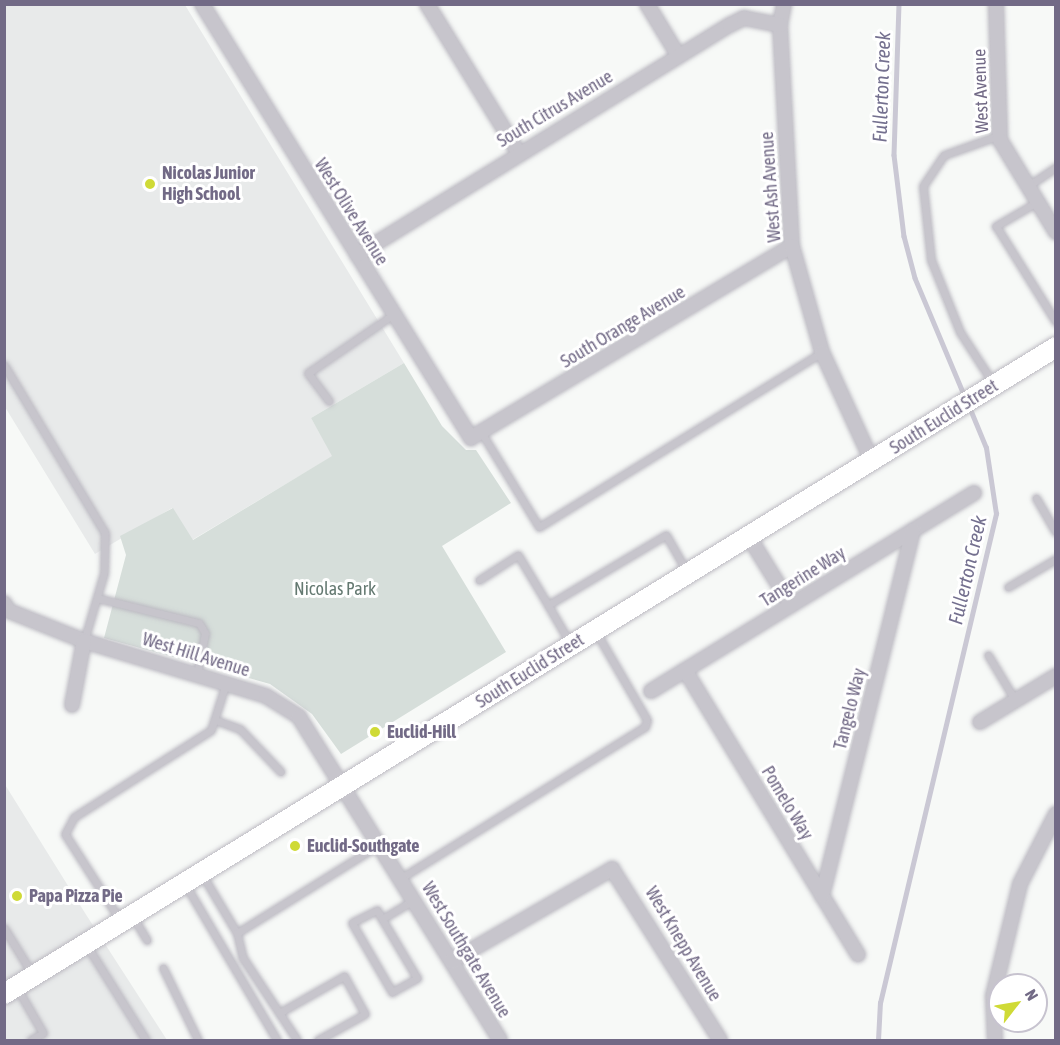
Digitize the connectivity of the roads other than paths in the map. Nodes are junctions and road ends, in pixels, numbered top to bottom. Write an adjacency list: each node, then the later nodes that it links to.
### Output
1 (202, 4): 15 (street, West Olive Avenue)
2 (427, 4): 9 (street)
3 (647, 4): 7 (street)
4 (784, 4): 6 (street, West Ash Avenue)
5 (996, 4): 8 (street, West Avenue)
6 (780, 25): 7 (street, South Citrus Avenue); 14 (street, West Ash Avenue)
7 (678, 55): 9 (street, South Citrus Avenue)
8 (1000, 135): 11 (street, West Avenue); 21 (lane)
9 (518, 152): 15 (street, South Citrus Avenue)
10 (1056, 167): 11 (lane)
11 (1028, 186): 12 (street, West Avenue)
12 (1037, 202): 13 (street, West Avenue); 17 (lane)
13 (1056, 232)
14 (792, 246): 19 (street, West Ash Avenue); 23 (street, South Orange Avenue)
15 (357, 255): 16 (street, West Olive Avenue)
16 (394, 314): 22 (lane); 23 (street, West Olive Avenue)
17 (1056, 322)
18 (1056, 347): 21 (main road, South Euclid Street)
19 (822, 352): 23 (lane); 24 (street, West Ash Avenue)
20 (4, 365): 34 (lane)
21 (989, 389): 24 (main road, South Euclid Street)
22 (329, 401)
23 (476, 435)
24 (872, 461): 29 (main road, South Euclid Street)
25 (974, 493): 27 (street, Tangerine Way)
26 (1036, 498): 28 (lane)
27 (913, 531): 37 (street, Tangerine Way); 57 (street, Tangelo Way)
28 (1056, 532)
29 (749, 537): 31 (main road, South Euclid Street); 37 (street)
30 (1056, 559): 33 (lane)
31 (688, 574): 36 (lane); 38 (main road, South Euclid Street)
32 (479, 580): 36 (lane)
33 (1008, 587)
34 (97, 598): 39 (lane); 43 (lane)
35 (4, 603): 39 (street, West Hill Avenue)
36 (548, 605): 40 (lane)
37 (791, 605): 42 (street, Tangerine Way)
38 (596, 631): 40 (main road, South Euclid Street); 55 (lane)
39 (84, 641): 43 (street, West Hill Avenue); 48 (street)
40 (572, 646): 52 (main road, South Euclid Street)
41 (988, 655): 47 (lane)
42 (685, 670): 46 (street, Tangerine Way); 57 (street, Pomelo Way)
43 (197, 674): 45 (street, West Hill Avenue)
44 (1056, 676): 47 (street)
45 (226, 683): 49 (lane); 52 (street, West Hill Avenue)
46 (651, 691)
47 (1016, 700): 50 (street)
48 (72, 705)
49 (218, 721): 51 (lane); 59 (lane)
50 (980, 722)
51 (281, 772)
52 (344, 785): 54 (street, West Southgate Avenue); 56 (main road, South Euclid Street)
53 (1056, 814): 79 (street)
54 (380, 844): 55 (street, West Southgate Avenue); 62 (lane)
55 (401, 878): 58 (street, West Southgate Avenue)
56 (193, 879): 59 (main road, South Euclid Street); 62 (lane); 74 (lane)
57 (822, 896): 65 (street, Pomelo Way)
58 (414, 900): 60 (lane); 66 (street, West Southgate Avenue)
59 (127, 919): 63 (lane); 64 (main road, South Euclid Street)
60 (382, 919): 60 (lane)
61 (4, 928): 68 (lane)
62 (237, 933): 70 (lane)
63 (147, 940)
64 (86, 944): 68 (main road, South Euclid Street); 72 (lane)
65 (858, 954)
66 (452, 961): 77 (street, West Southgate Avenue); 78 (street, West Knepp Avenue)
67 (163, 968): 73 (lane)
68 (34, 976): 69 (main road, South Euclid Street)
69 (10, 991): 71 (lane)
70 (279, 1013): 75 (lane); 76 (lane)
71 (31, 1041)
72 (146, 1041)
73 (198, 1041)
74 (278, 1041)
75 (297, 1041)
76 (318, 1041)
77 (500, 1041)
78 (720, 1041)
79 (995, 1041)

